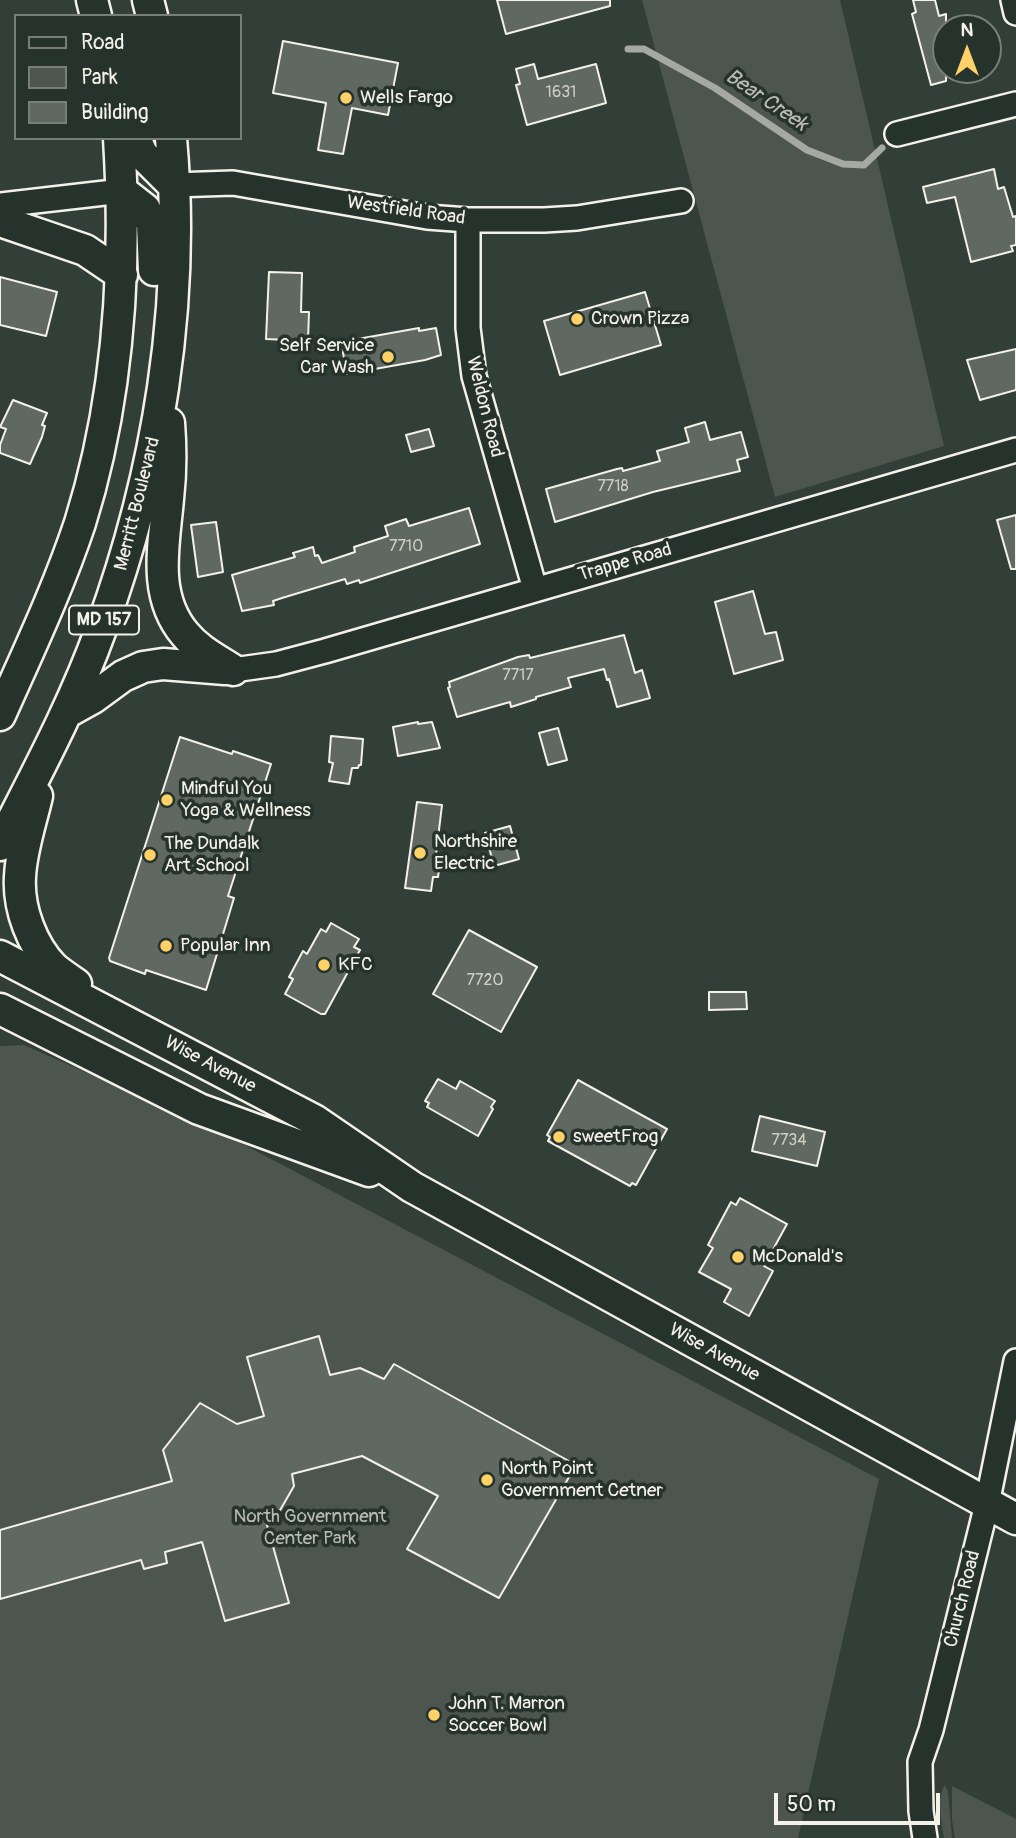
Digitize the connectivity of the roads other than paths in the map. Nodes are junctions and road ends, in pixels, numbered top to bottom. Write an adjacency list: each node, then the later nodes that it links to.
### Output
1 (1013, 0): 2 (street)
2 (1016, 13)
3 (1016, 104): 4 (street)
4 (897, 134)
5 (119, 140): 9 (main road, MD 157)
6 (136, 140): 8 (main road)
7 (171, 140): 8 (main road, Merritt Boulevard / MD 157)
8 (173, 185): 12 (street, Westfield Road); 15 (main road, Merritt Boulevard / MD 157)
9 (122, 191): 11 (street); 14 (main road, MD 157); 15 (main road)
10 (681, 201): 12 (street, Westfield Road)
11 (0, 205)
12 (468, 220): 17 (street, Weldon Road)
13 (0, 221): 14 (main road)
14 (122, 275): 20 (main road, MD 157)
15 (166, 381): 18 (main road); 19 (main road, Merritt Boulevard / MD 157)
16 (1016, 450): 17 (street, Trappe Road)
17 (535, 589): 18 (street, Trappe Road)
18 (233, 670): 19 (main road)
19 (66, 713): 21 (main road, Merritt Boulevard / MD 157)
20 (0, 715)
21 (46, 754): 22 (main road, Merritt Boulevard / MD 157); 25 (main road)
22 (0, 845)
23 (0, 956): 25 (main road, Wise Avenue)
24 (6, 1016): 26 (main road, Wise Avenue)
25 (121, 1019): 26 (main road, Wise Avenue)
26 (412, 1187): 28 (main road, Wise Avenue)
27 (1016, 1361): 28 (street, Church Road)
28 (987, 1504): 29 (main road, Wise Avenue); 30 (street, Church Road)
29 (1016, 1519)
30 (925, 1838)

